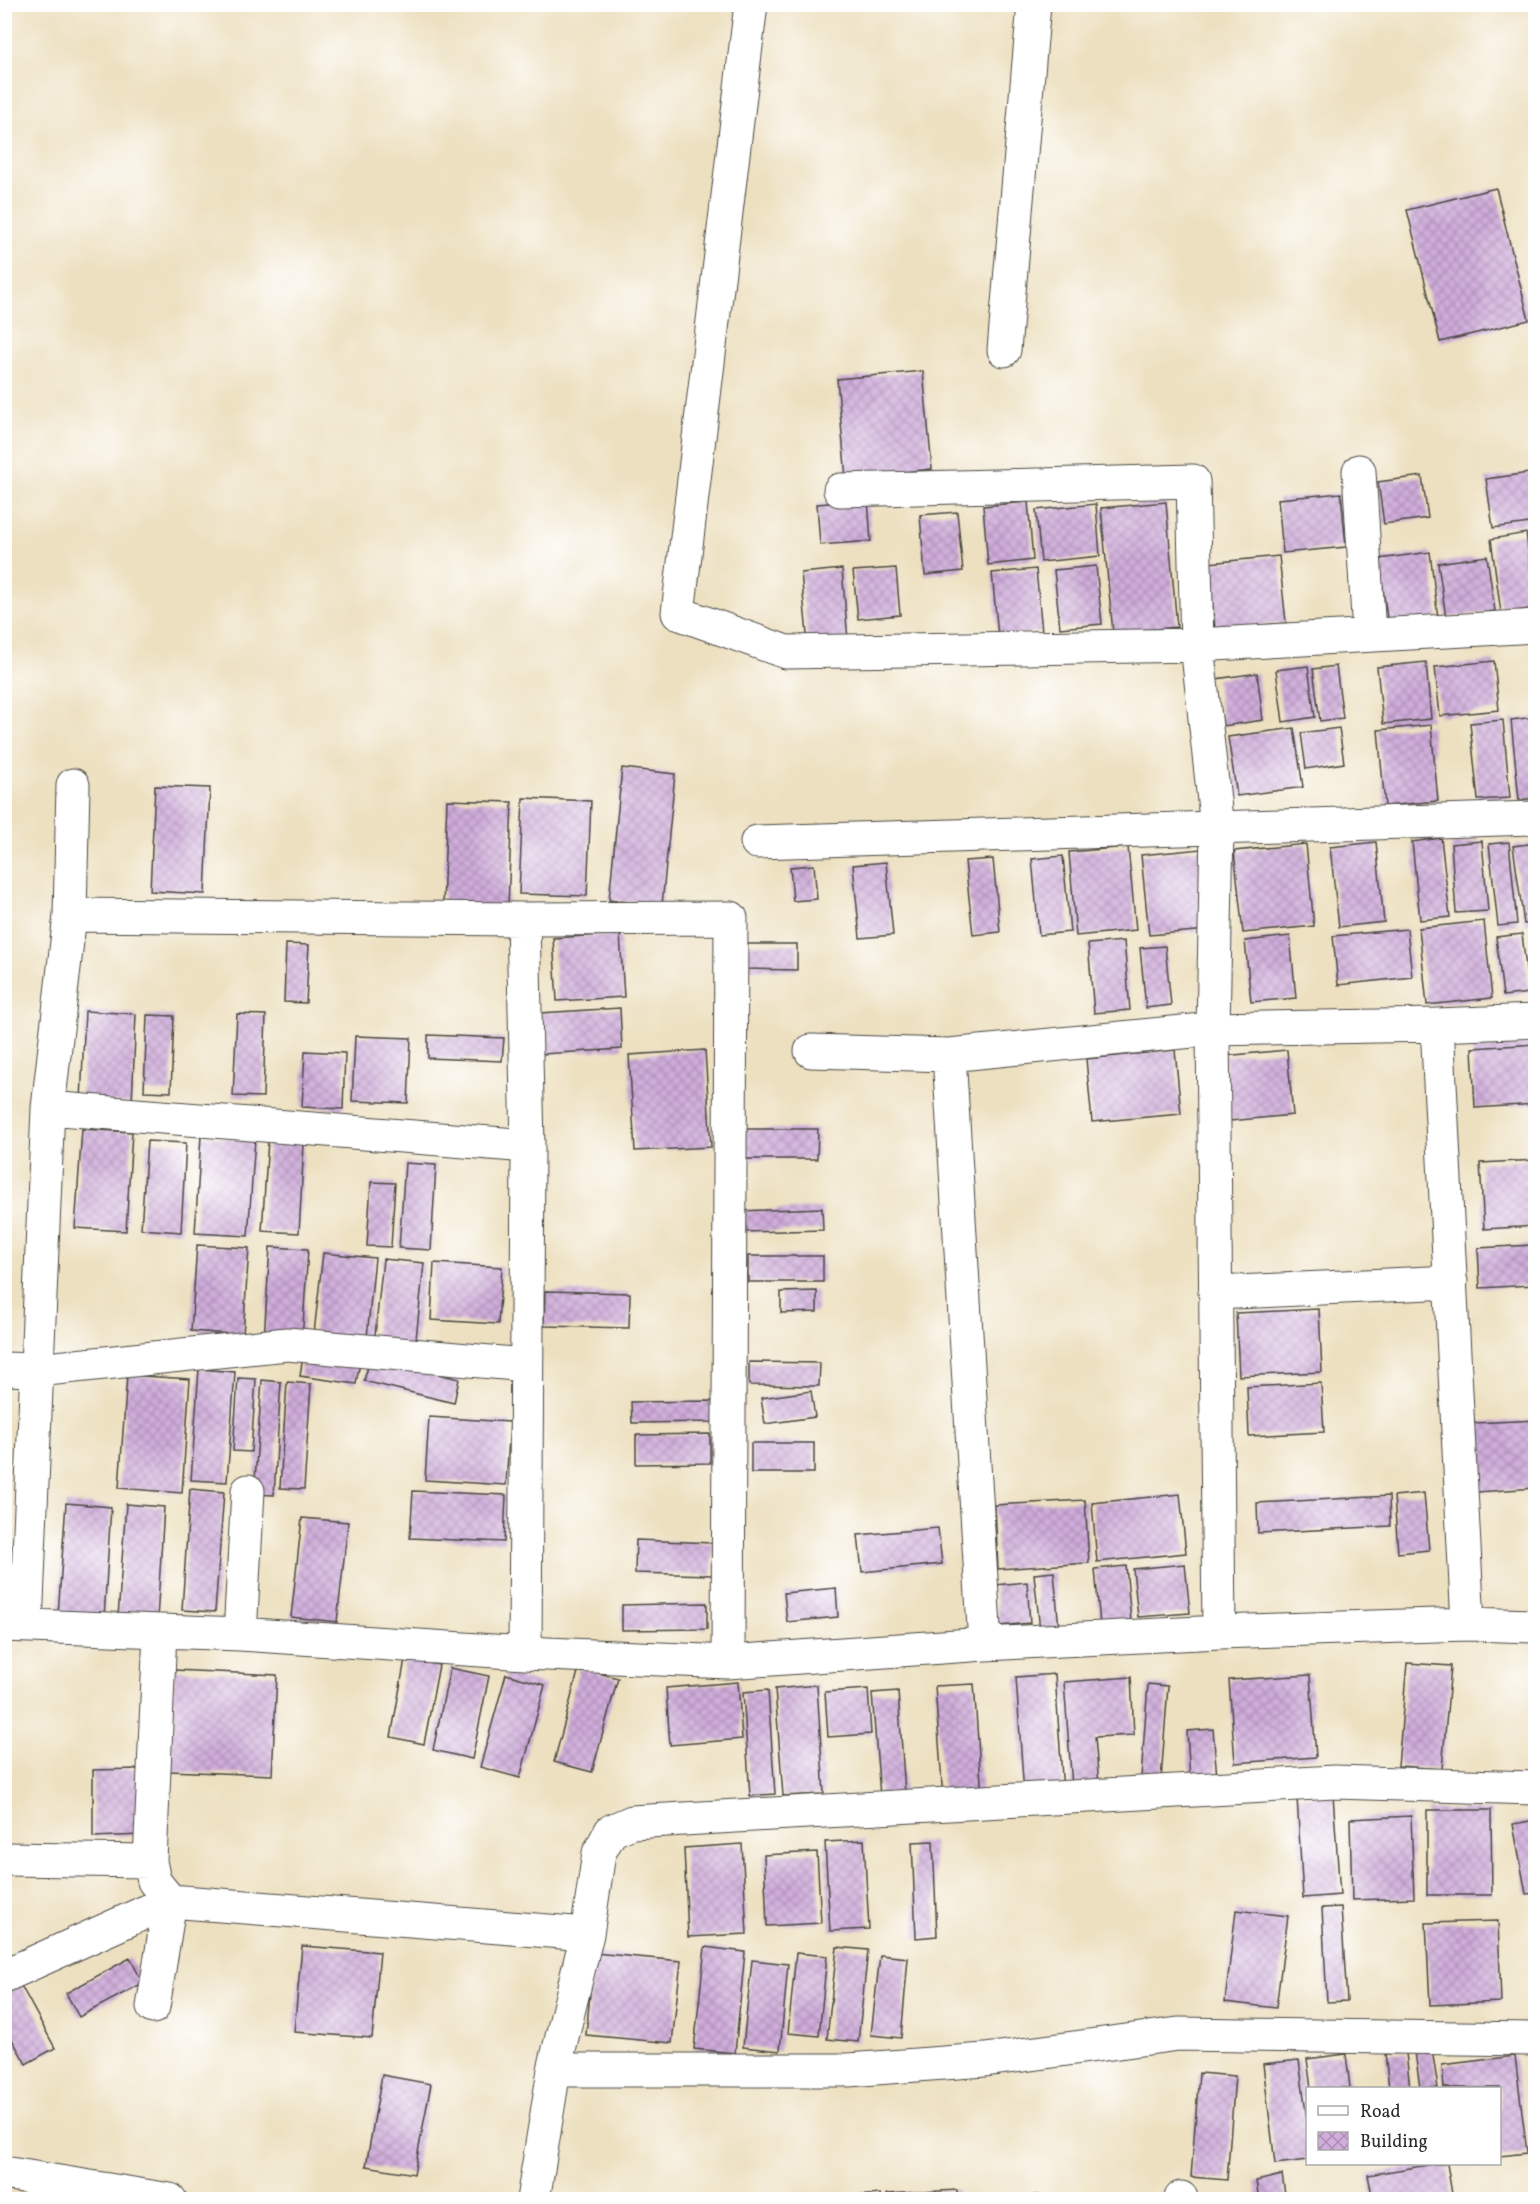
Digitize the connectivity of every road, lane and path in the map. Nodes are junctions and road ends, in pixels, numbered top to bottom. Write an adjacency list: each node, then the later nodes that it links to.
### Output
1 (751, 4): 8 (street)
2 (1034, 4): 3 (street)
3 (1004, 350)
4 (1359, 471): 7 (street)
5 (840, 490): 8 (street)
6 (1536, 626): 7 (street)
7 (1369, 634): 8 (street)
8 (1197, 645): 11 (street)
9 (72, 785): 13 (street)
10 (1536, 818): 11 (street)
11 (1217, 828): 12 (street); 17 (street)
12 (757, 842)
13 (70, 915): 14 (street); 20 (street)
14 (523, 919): 21 (street); 36 (street)
15 (1536, 1021): 16 (street)
16 (1437, 1025): 17 (street); 22 (street)
17 (1214, 1029): 19 (street); 23 (street)
18 (811, 1052): 19 (street)
19 (949, 1055): 34 (street)
20 (48, 1108): 21 (street); 26 (street)
21 (528, 1146): 24 (street)
22 (1451, 1282): 23 (street); 28 (street)
23 (1215, 1293): 32 (street)
24 (525, 1365): 26 (street); 35 (street)
25 (4, 1369): 26 (street)
26 (37, 1370): 29 (street)
27 (248, 1491): 33 (street)
28 (1468, 1624): 30 (street); 32 (street)
29 (15, 1625): 31 (street)
30 (1536, 1626)
31 (160, 1632): 33 (street); 39 (street)
32 (1218, 1632): 34 (street)
33 (240, 1634): 35 (street)
34 (985, 1644): 36 (street)
35 (525, 1653): 36 (street)
36 (728, 1662)
37 (1536, 1788): 41 (street)
38 (4, 1859): 39 (street)
39 (150, 1861): 40 (street)
40 (170, 1902): 41 (street); 42 (street); 43 (street)
41 (587, 1935): 45 (street)
42 (4, 1976)
43 (153, 2007)
44 (1536, 2040): 45 (street)
45 (554, 2070): 48 (street)
46 (4, 2173): 47 (street)
47 (170, 2199)
48 (533, 2199)

